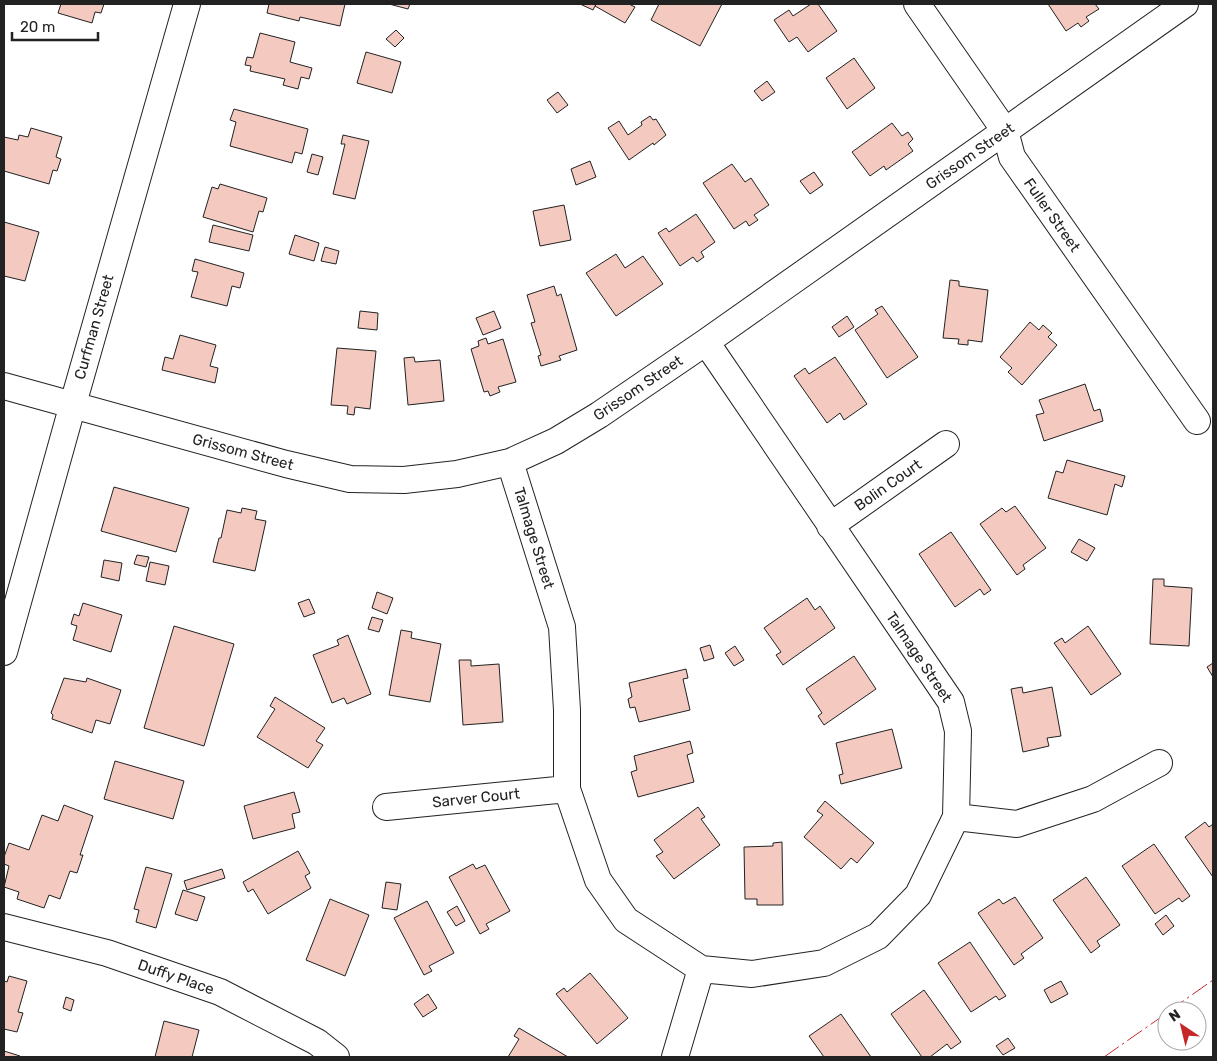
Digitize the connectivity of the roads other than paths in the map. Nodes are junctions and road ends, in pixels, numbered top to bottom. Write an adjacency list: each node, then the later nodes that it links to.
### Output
1 (187, 4): 7 (street, Curfman Street)
2 (917, 4): 4 (street, Fuller Street)
3 (1185, 4): 4 (street, Grissom Street)
4 (1005, 131): 5 (street, Grissom Street); 8 (street, Fuller Street)
5 (706, 342): 10 (street, Grissom Street); 11 (street, Talmage Street)
6 (4, 386): 7 (street, Grissom Street)
7 (72, 404): 10 (street, Grissom Street); 12 (street, Curfman Street)
8 (1197, 421)
9 (946, 444): 11 (street, Bolin Court)
10 (510, 462): 14 (street, Talmage Street)
11 (830, 526): 16 (street, Talmage Street)
12 (4, 652)
13 (1159, 763): 16 (street)
14 (567, 788): 15 (street, Sarver Court); 18 (street, Talmage Street)
15 (386, 807)
16 (956, 817): 18 (street, Talmage Street)
17 (4, 927): 19 (street, Duffy Place)
18 (701, 968): 20 (street)
19 (336, 1057)
20 (675, 1057)

